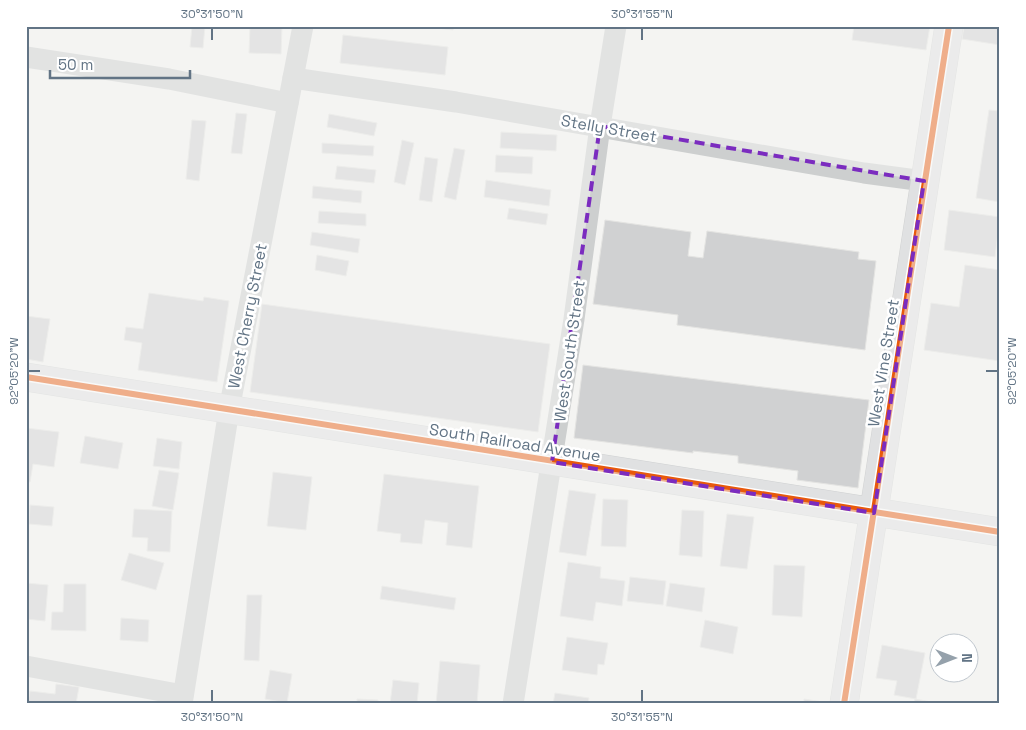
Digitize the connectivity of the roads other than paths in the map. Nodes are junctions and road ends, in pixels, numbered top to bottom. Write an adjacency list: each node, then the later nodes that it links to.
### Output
1 (303, 26): 5 (street, West Cherry Street)
2 (616, 26): 7 (street, West South Street)
3 (948, 26): 8 (main road, West Vine Street)
4 (26, 56): 6 (street)
5 (293, 78): 6 (street, West Cherry Street); 7 (street, Stelly Street)
6 (288, 103): 10 (street, West Cherry Street)
7 (600, 126): 8 (street, Stelly Street); 11 (street, West South Street)
8 (924, 181): 12 (main road, West Vine Street)
9 (26, 377): 10 (main road, South Railroad Avenue)
10 (229, 410): 11 (main road, South Railroad Avenue); 15 (street, West Cherry Street)
11 (552, 462): 12 (main road, South Railroad Avenue); 16 (street, West South Street)
12 (874, 513): 13 (main road, South Railroad Avenue); 17 (main road, West Vine Street)
13 (1000, 532)
14 (26, 666): 15 (street)
15 (182, 700)
16 (513, 704)
17 (844, 704)

